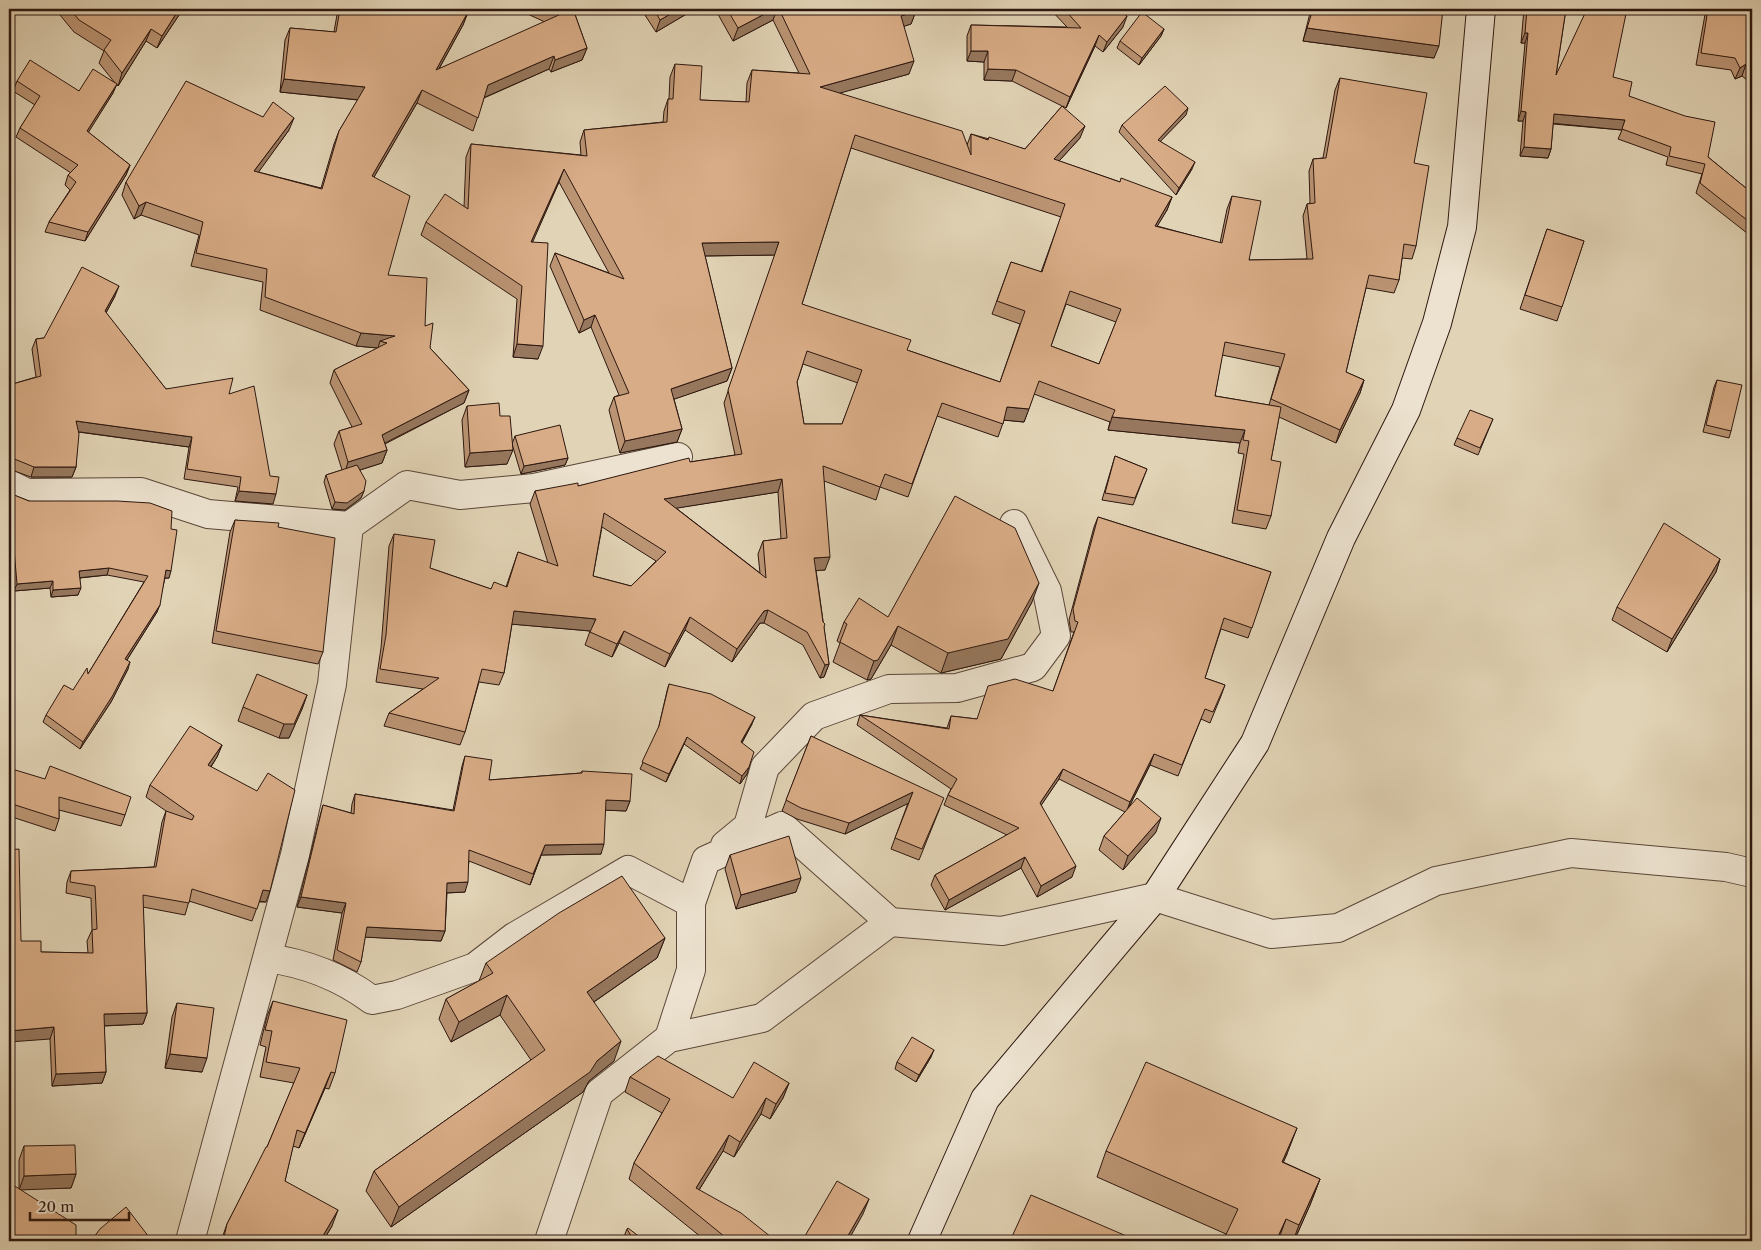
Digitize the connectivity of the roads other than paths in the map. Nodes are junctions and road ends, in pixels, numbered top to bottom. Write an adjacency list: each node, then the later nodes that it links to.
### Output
1 (1481, 9): 8 (street)
2 (678, 457): 5 (street)
3 (9, 484): 5 (street)
4 (1014, 524): 6 (street)
5 (349, 526): 11 (street)
6 (706, 860): 9 (street); 10 (street)
7 (1752, 873): 8 (street)
8 (1155, 897): 10 (street); 15 (street)
9 (691, 902): 11 (street); 12 (street)
10 (890, 922): 12 (street)
11 (267, 958): 13 (street)
12 (669, 1038): 14 (street)
13 (190, 1241)
14 (549, 1241)
15 (922, 1241)

